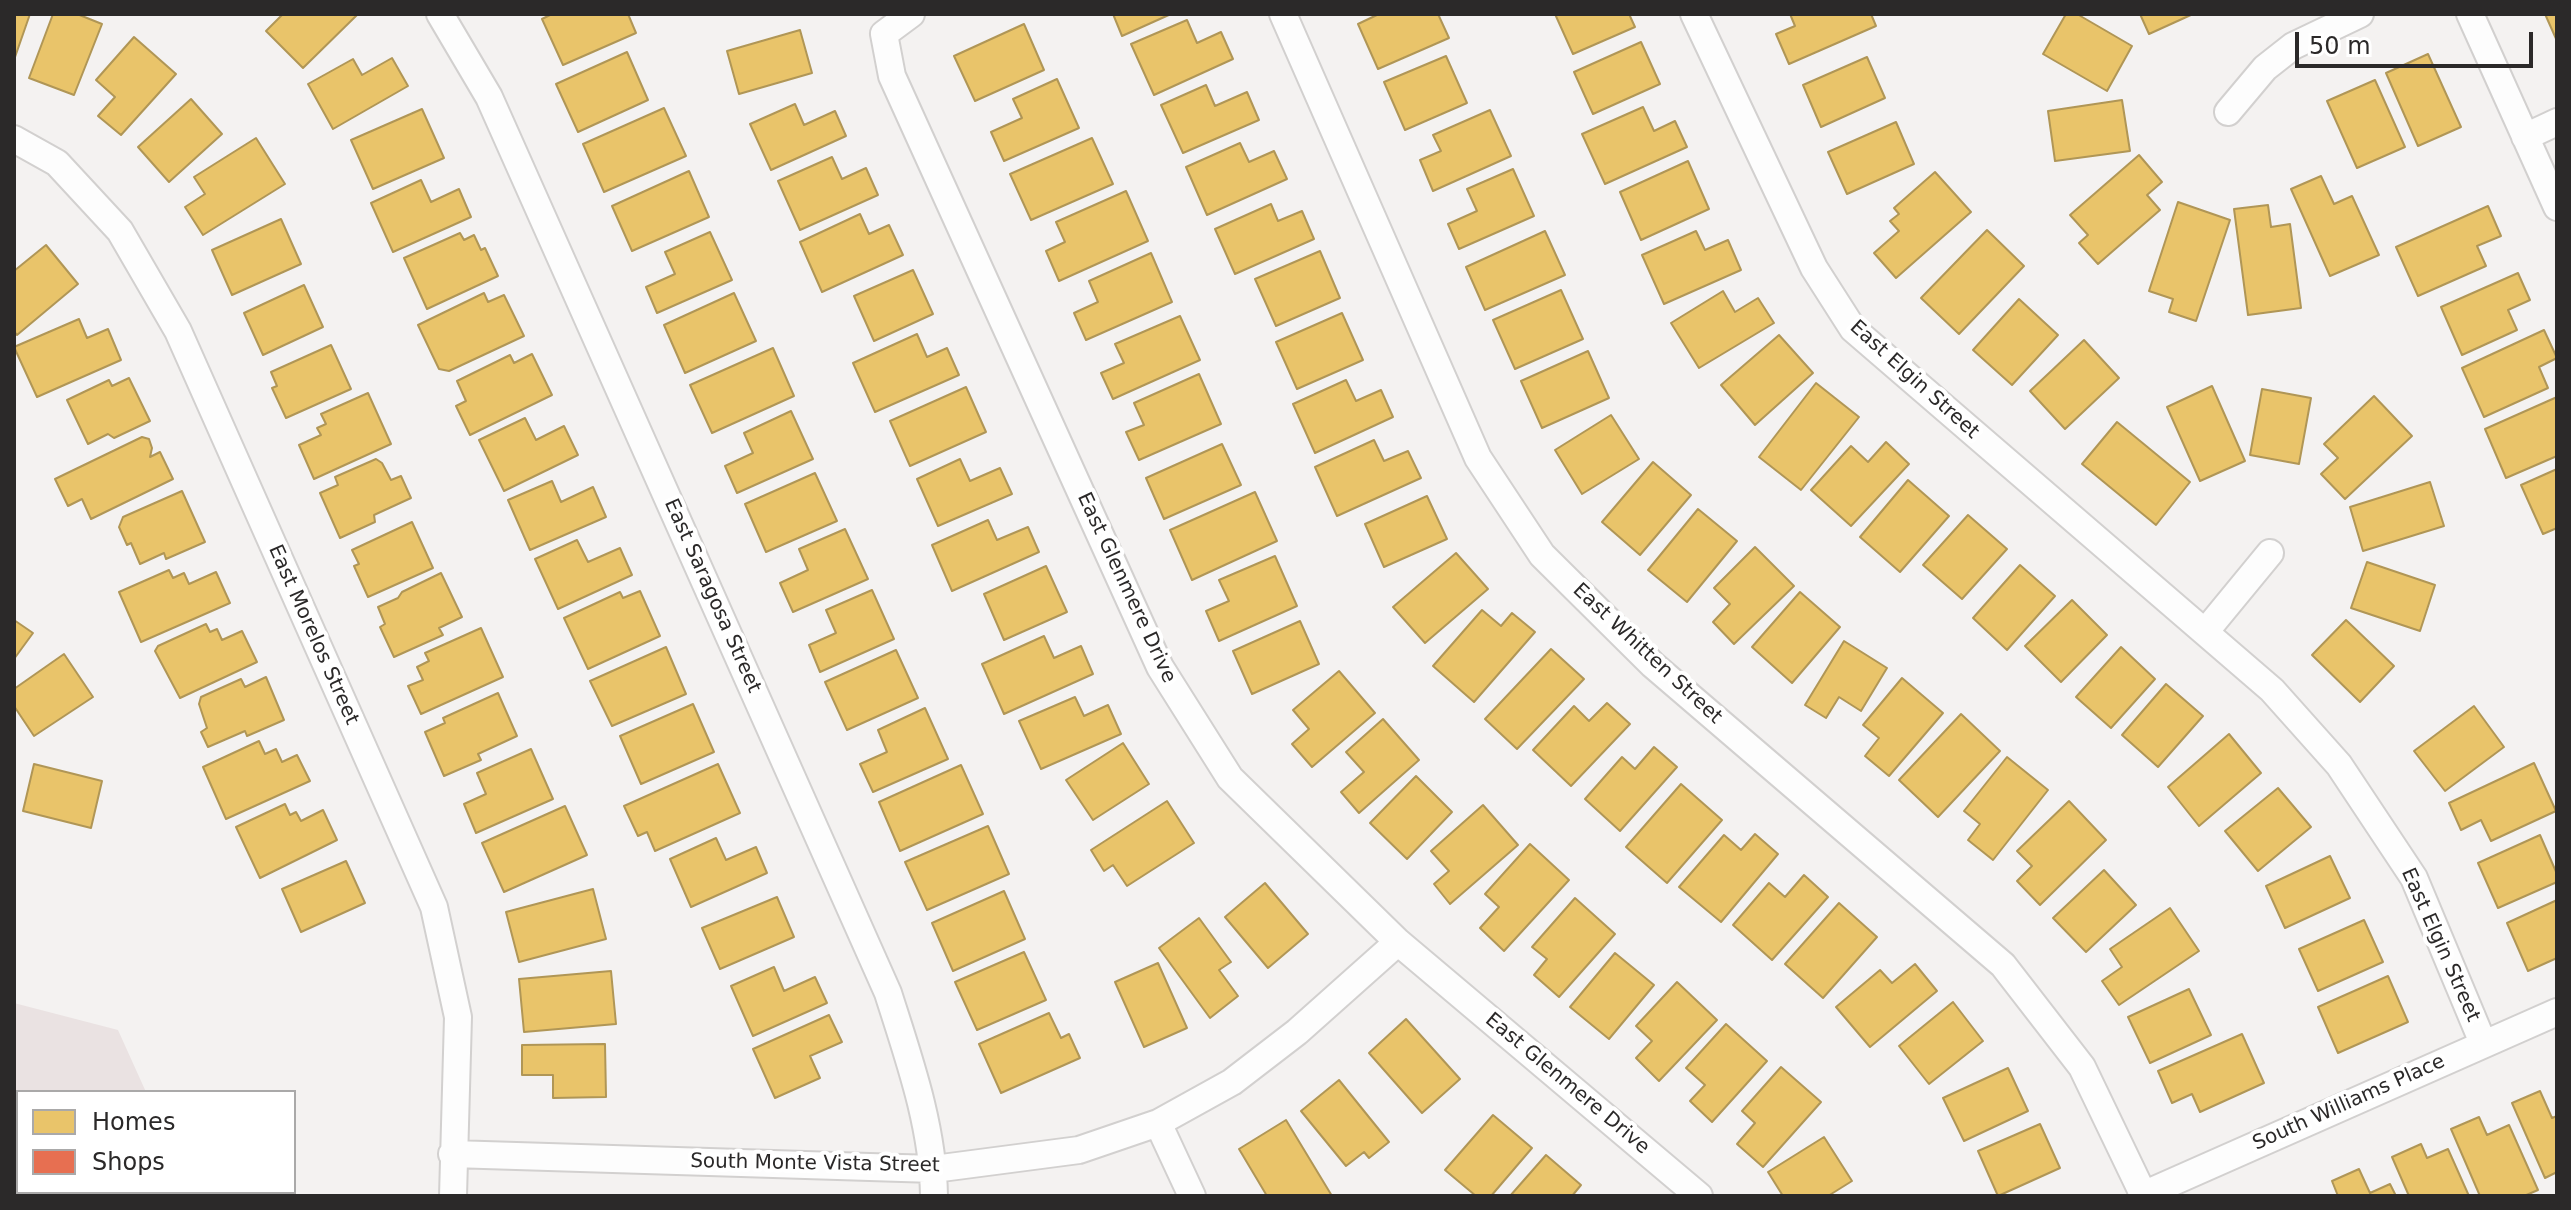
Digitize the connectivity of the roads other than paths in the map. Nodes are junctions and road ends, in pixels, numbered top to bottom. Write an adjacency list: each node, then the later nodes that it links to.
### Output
1 (440, 14): 19 (street, East Saragosa Street)
2 (911, 14): 14 (street, East Glenmere Drive)
3 (1283, 14): 24 (street, East Whitten Street)
4 (1694, 14): 13 (street, East Elgin Street)
5 (2360, 14): 7 (street)
6 (2470, 14): 9 (street)
7 (2228, 112)
8 (2557, 122): 9 (street)
9 (2525, 137): 11 (street)
10 (14, 139): 18 (street, East Morelos Street)
11 (2557, 207)
12 (2270, 553): 13 (street)
13 (2205, 632): 16 (street, East Elgin Street)
14 (1398, 942): 17 (street, South Monte Vista Street); 23 (street, East Glenmere Drive)
15 (2557, 1012): 16 (street, South Williams Place)
16 (2483, 1043): 24 (street, South Williams Place)
17 (1158, 1123): 19 (street, South Monte Vista Street); 22 (street)
18 (452, 1154): 19 (street, South Monte Vista Street); 20 (street, East Morelos Street)
19 (934, 1169): 21 (street, East Saragosa Street)
20 (453, 1196)
21 (934, 1196)
22 (1192, 1196)
23 (1699, 1196)
24 (2143, 1196)

